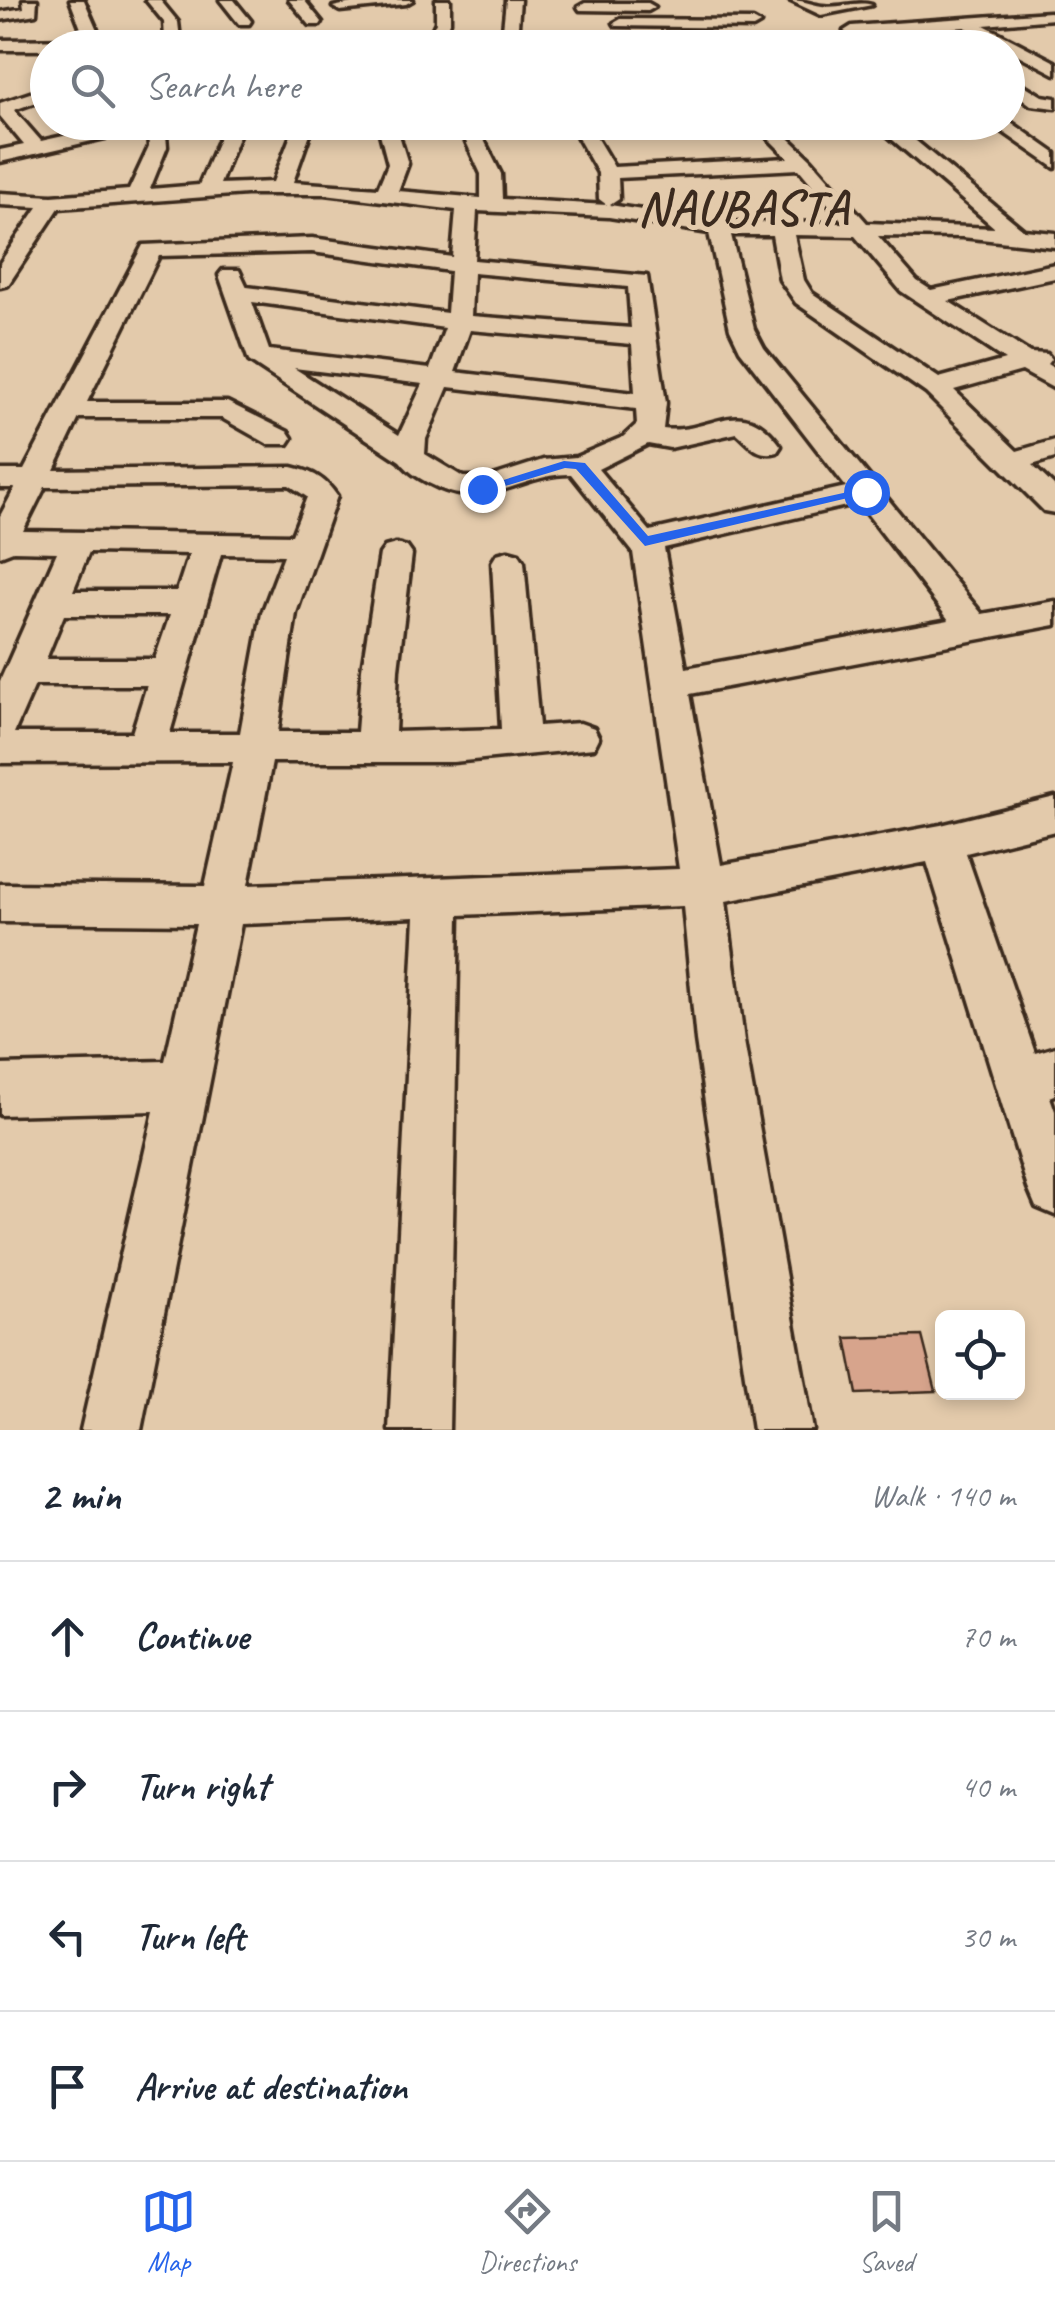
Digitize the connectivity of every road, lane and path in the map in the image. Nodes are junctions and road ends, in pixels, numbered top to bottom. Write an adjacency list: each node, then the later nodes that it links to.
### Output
1 (30, 0): 18 (street)
2 (78, 0): 31 (street)
3 (153, 0): 20 (street)
4 (228, 0): 23 (street)
5 (296, 0): 26 (street)
6 (406, 0): 11 (street)
7 (443, 0): 33 (street)
8 (513, 0): 27 (street)
9 (796, 0): 10 (street)
10 (862, 3): 30 (street)
11 (337, 4): 26 (street)
12 (584, 4): 13 (street); 17 (street)
13 (639, 4): 17 (street)
14 (978, 5): 19 (street)
15 (735, 12): 17 (street)
16 (1053, 13): 19 (street)
17 (683, 15): 35 (street)
18 (4, 16): 39 (street)
19 (965, 21): 29 (street); 38 (street)
20 (170, 22): 21 (street); 32 (street)
21 (189, 22)
22 (226, 22): 23 (street)
23 (244, 22): 24 (street)
24 (262, 22)
25 (297, 22): 26 (street)
26 (315, 22)
27 (502, 22): 28 (street); 34 (street)
28 (529, 22)
29 (912, 25): 30 (street); 37 (street)
30 (894, 26): 36 (street)
31 (90, 30)
32 (171, 30)
33 (438, 30)
34 (504, 30)
35 (694, 30)
36 (866, 30)
37 (920, 30)
38 (981, 30)
39 (5, 44): 40 (street)
40 (30, 44)
41 (1025, 55): 42 (street)
42 (1055, 72): 43 (street)
43 (1025, 77)
44 (1025, 90): 46 (street)
45 (30, 99): 47 (street)
46 (1052, 105)
47 (2, 109): 58 (street)
48 (72, 140): 58 (street)
49 (157, 140): 66 (street)
50 (228, 140): 64 (street)
51 (298, 140): 63 (street)
52 (391, 140): 65 (street)
53 (474, 140): 69 (street)
54 (589, 140): 62 (street)
55 (779, 140): 61 (street)
56 (903, 140): 75 (street)
57 (1024, 140): 60 (street)
58 (37, 148): 59 (street)
59 (0, 156)
60 (1055, 162)
61 (804, 164): 62 (street); 74 (street)
62 (608, 173): 70 (street)
63 (281, 187): 64 (street); 65 (street)
64 (207, 191): 71 (street)
65 (386, 194): 69 (street)
66 (136, 197): 68 (street); 71 (street)
67 (0, 200): 68 (street)
68 (52, 202): 81 (street)
69 (480, 205): 70 (street); 78 (street)
70 (609, 211): 72 (street)
71 (159, 222): 77 (street); 94 (street)
72 (719, 228): 73 (street); 104 (street)
73 (782, 230): 74 (street); 92 (street)
74 (862, 232): 75 (street); 83 (street)
75 (1016, 234): 76 (street)
76 (1055, 240)
77 (219, 248): 78 (street); 82 (street)
78 (460, 264): 85 (street); 86 (street)
79 (1055, 271): 80 (street)
80 (1020, 278): 83 (street); 84 (street)
81 (0, 280)
82 (238, 293): 85 (street); 88 (street)
83 (928, 298): 89 (street)
84 (1055, 300)
85 (458, 322): 86 (street); 91 (street)
86 (643, 337): 93 (street)
87 (1055, 355): 89 (street)
88 (258, 356): 91 (street); 99 (street)
89 (1024, 362): 90 (street); 92 (street)
90 (1055, 380)
91 (438, 381): 93 (street); 99 (street)
92 (934, 388): 100 (street)
93 (652, 403): 95 (street)
94 (70, 410): 96 (street); 102 (street)
95 (644, 435): 97 (street); 101 (street)
96 (278, 438)
97 (767, 446)
98 (1055, 449): 100 (street)
99 (410, 456): 101 (street)
100 (1012, 462): 105 (street)
101 (580, 466): 108 (street)
102 (34, 479): 103 (street); 109 (street); 110 (street)
103 (0, 480)
104 (866, 492): 108 (street); 116 (street)
105 (1055, 504)
106 (78, 541): 107 (street); 109 (street); 113 (street)
107 (210, 541): 110 (street); 114 (street)
108 (645, 542): 119 (street)
109 (1, 544)
110 (306, 544): 126 (street)
111 (396, 554): 123 (street)
112 (508, 562): 122 (street)
113 (52, 603): 114 (street); 117 (street)
114 (190, 603): 118 (street)
115 (1055, 613): 116 (street)
116 (975, 629): 119 (street)
117 (22, 672): 118 (street); 120 (street)
118 (169, 672): 125 (street)
119 (671, 684): 129 (street)
120 (0, 724)
121 (580, 738): 122 (street)
122 (521, 742): 123 (street)
123 (375, 746): 126 (street)
124 (0, 748): 125 (street)
125 (146, 748): 126 (street)
126 (256, 748): 132 (street)
127 (1055, 814): 128 (street)
128 (941, 842): 129 (street); 133 (street)
129 (703, 887): 130 (street); 139 (street)
130 (438, 898): 132 (street); 138 (street)
131 (0, 903): 132 (street)
132 (224, 905): 134 (street)
133 (1038, 1077): 136 (street)
134 (185, 1085): 135 (street); 137 (street)
135 (0, 1090)
136 (1055, 1188)
137 (111, 1430)
138 (419, 1430)
139 (783, 1430)

